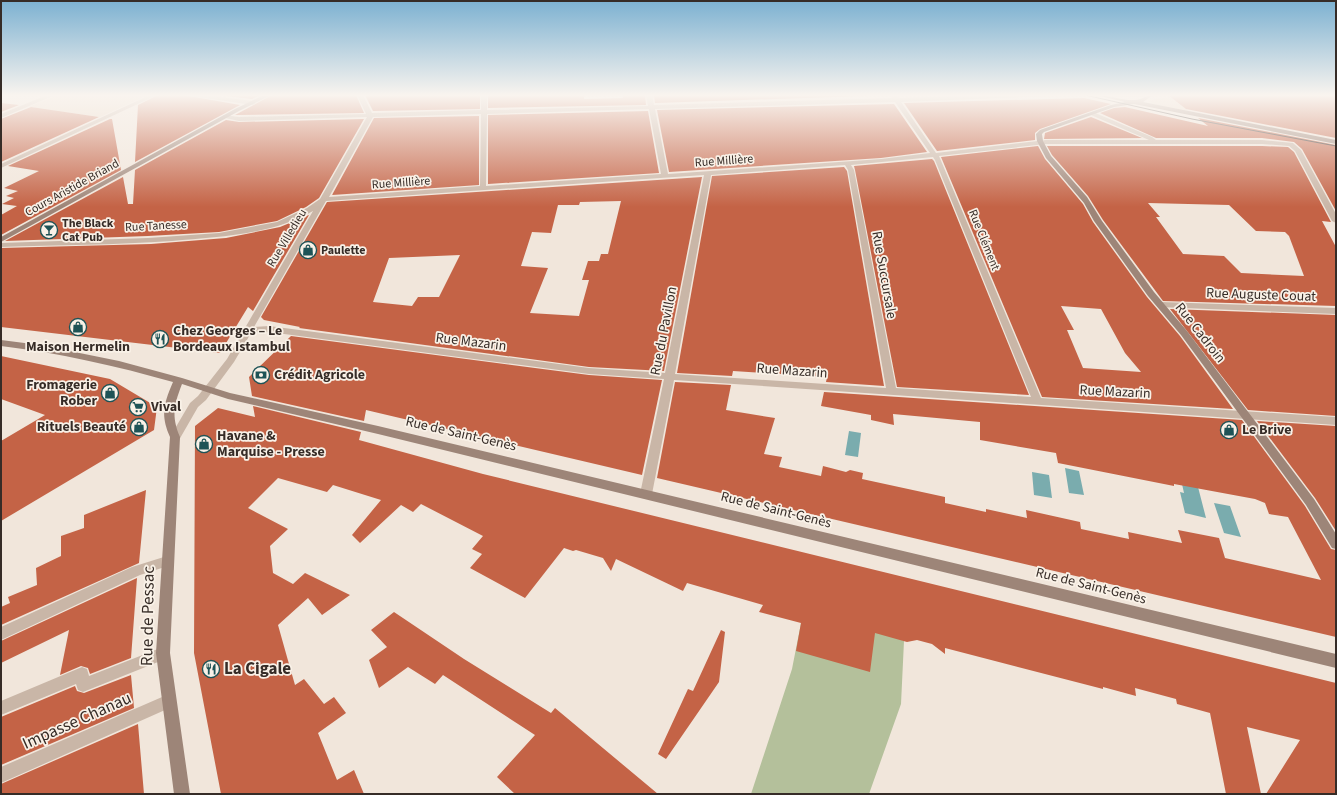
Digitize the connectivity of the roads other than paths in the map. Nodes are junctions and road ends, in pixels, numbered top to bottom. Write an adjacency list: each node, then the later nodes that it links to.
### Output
1 (75, 132): 17 (street)
2 (197, 132): 25 (street, Cours Aristide Briand)
3 (363, 132): 21 (street, Rue Villedieu)
4 (484, 132): 20 (street)
5 (657, 132): 19 (street)
6 (919, 132): 15 (street, Rue Clément)
7 (1041, 132): 11 (street)
8 (1136, 132): 12 (street)
9 (1283, 132): 10 (street)
10 (1303, 136): 13 (street); 14 (street)
11 (1040, 142): 12 (street, Rue Millière); 15 (street, Rue Millière); 27 (street, Rue Cadroin)
12 (1154, 142): 14 (street, Rue Millière)
13 (1336, 142)
14 (1292, 144): 23 (street)
15 (935, 155): 16 (street, Rue Millière); 35 (street, Rue Clément)
16 (847, 164): 18 (street, Rue Millière); 34 (street, Rue Succursale)
17 (1, 166)
18 (708, 173): 19 (street, Rue Millière); 31 (street, Rue du Pavillon)
19 (665, 176): 20 (street, Rue Millière)
20 (483, 189): 21 (street, Rue Millière)
21 (326, 199): 22 (street, Rue Tanesse); 24 (street, Rue Villedieu)
22 (287, 221): 24 (street); 26 (street, Rue Tanesse)
23 (1336, 221)
24 (301, 227): 29 (street, Rue Villedieu)
25 (1, 240)
26 (1, 245)
27 (1161, 305): 28 (street, Rue Auguste Couat); 36 (street, Rue Cadroin)
28 (1336, 311)
29 (249, 330): 31 (street, Rue Mazarin); 33 (street, Rue Villedieu)
30 (1, 344): 32 (street, Rue de Saint-Genès)
31 (670, 377): 34 (street, Rue Mazarin); 39 (street, Rue du Pavillon)
32 (179, 380): 33 (street, Rue de Saint-Genès); 38 (street, Rue de Pessac)
33 (209, 389): 38 (street, Rue de Pessac); 39 (street, Rue de Saint-Genès)
34 (892, 392): 35 (street, Rue Mazarin)
35 (1038, 402): 36 (street, Rue Mazarin)
36 (1244, 414): 37 (street, Rue Mazarin); 40 (street, Rue Cadroin)
37 (1336, 421)
38 (175, 437): 41 (street, Rue de Pessac)
39 (646, 494): 44 (street, Rue de Saint-Genès)
40 (1336, 544)
41 (167, 562): 42 (street); 43 (street, Rue de Pessac)
42 (1, 634)
43 (163, 653): 45 (street, Rue de Pessac); 46 (street)
44 (1336, 661)
45 (169, 701): 47 (street, Impasse Chanau); 48 (street, Rue de Pessac)
46 (1, 708)
47 (1, 775)
48 (182, 794)

